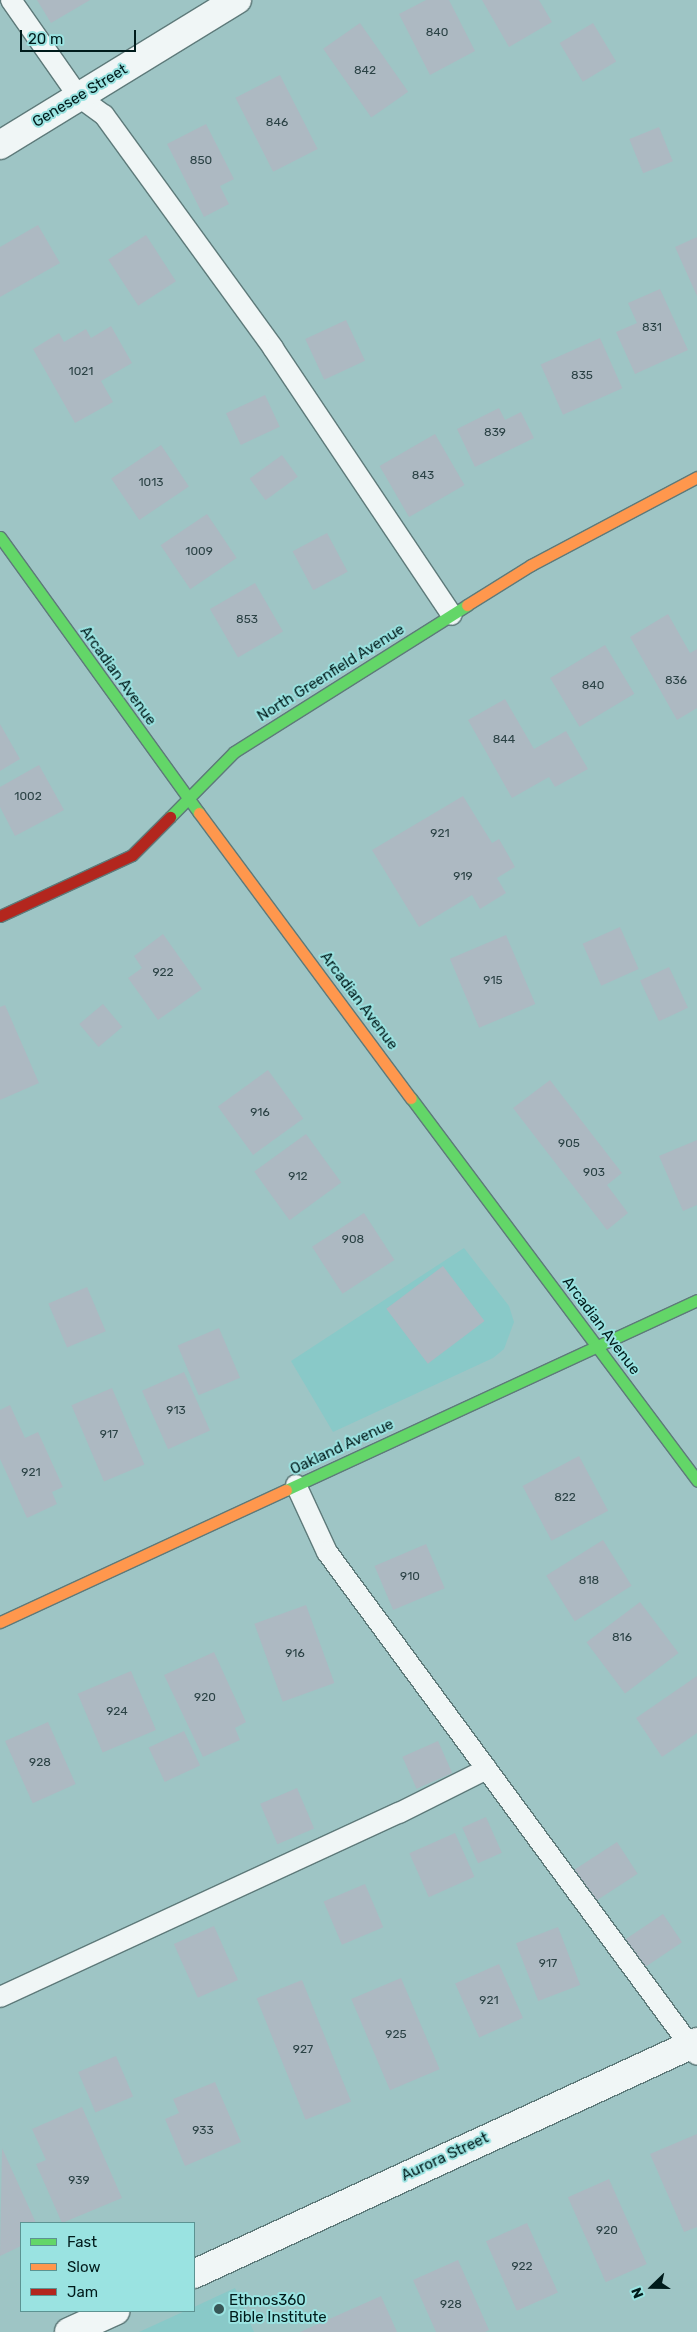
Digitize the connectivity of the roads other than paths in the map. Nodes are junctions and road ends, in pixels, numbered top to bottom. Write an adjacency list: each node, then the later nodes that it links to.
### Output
1 (11, 0): 3 (lane)
2 (237, 0): 3 (street, Genesee Street)
3 (79, 97): 4 (street, Genesee Street); 7 (lane)
4 (0, 145)
5 (697, 477): 7 (street, North Greenfield Avenue)
6 (0, 538): 8 (street, Arcadian Avenue)
7 (452, 615): 8 (street, North Greenfield Avenue)
8 (188, 798): 9 (street, North Greenfield Avenue); 11 (street, Arcadian Avenue)
9 (0, 916)
10 (697, 1300): 11 (street, Oakland Avenue)
11 (598, 1346): 12 (street, Arcadian Avenue); 13 (street, Oakland Avenue)
12 (697, 1480)
13 (296, 1485): 14 (street, Oakland Avenue); 15 (lane)
14 (0, 1622)
15 (487, 1769): 16 (lane); 17 (lane)
16 (0, 1997)
17 (695, 2047): 18 (street, Aurora Street)
18 (195, 2274)
19 (113, 2312): 20 (street)
20 (69, 2332)

